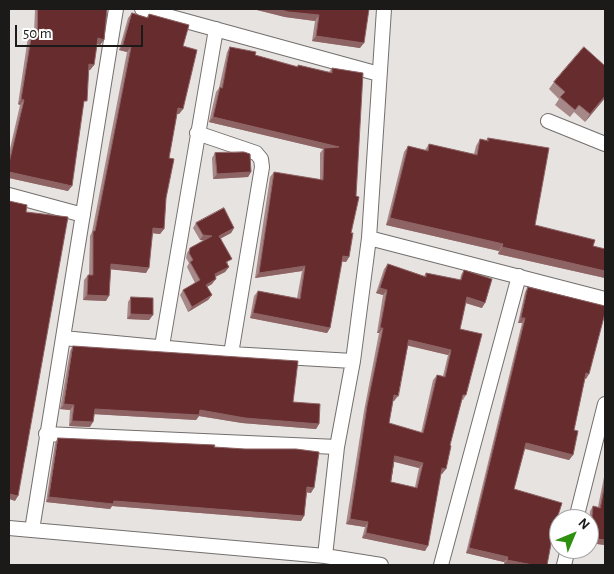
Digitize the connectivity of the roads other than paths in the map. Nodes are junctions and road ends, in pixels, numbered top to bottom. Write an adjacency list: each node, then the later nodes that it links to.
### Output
1 (116, 9): 10 (street)
2 (142, 9): 4 (street)
3 (384, 9): 5 (street)
4 (216, 30): 5 (street); 7 (street)
5 (379, 74): 11 (street)
6 (548, 121): 8 (street)
7 (197, 133): 15 (street); 16 (street)
8 (605, 144)
9 (9, 195): 10 (street)
10 (83, 215): 14 (street)
11 (368, 238): 12 (street); 17 (street)
12 (519, 276): 13 (street); 26 (street)
13 (605, 299)
14 (63, 338): 15 (street); 19 (street)
15 (162, 346): 16 (street)
16 (232, 354): 17 (street)
17 (352, 361): 20 (street)
18 (605, 404): 21 (street)
19 (46, 434): 20 (street); 23 (street)
20 (337, 448): 24 (street)
21 (579, 509)
22 (9, 528): 23 (street)
23 (32, 530): 24 (street)
24 (325, 556): 25 (street)
25 (380, 565)
26 (441, 565)

